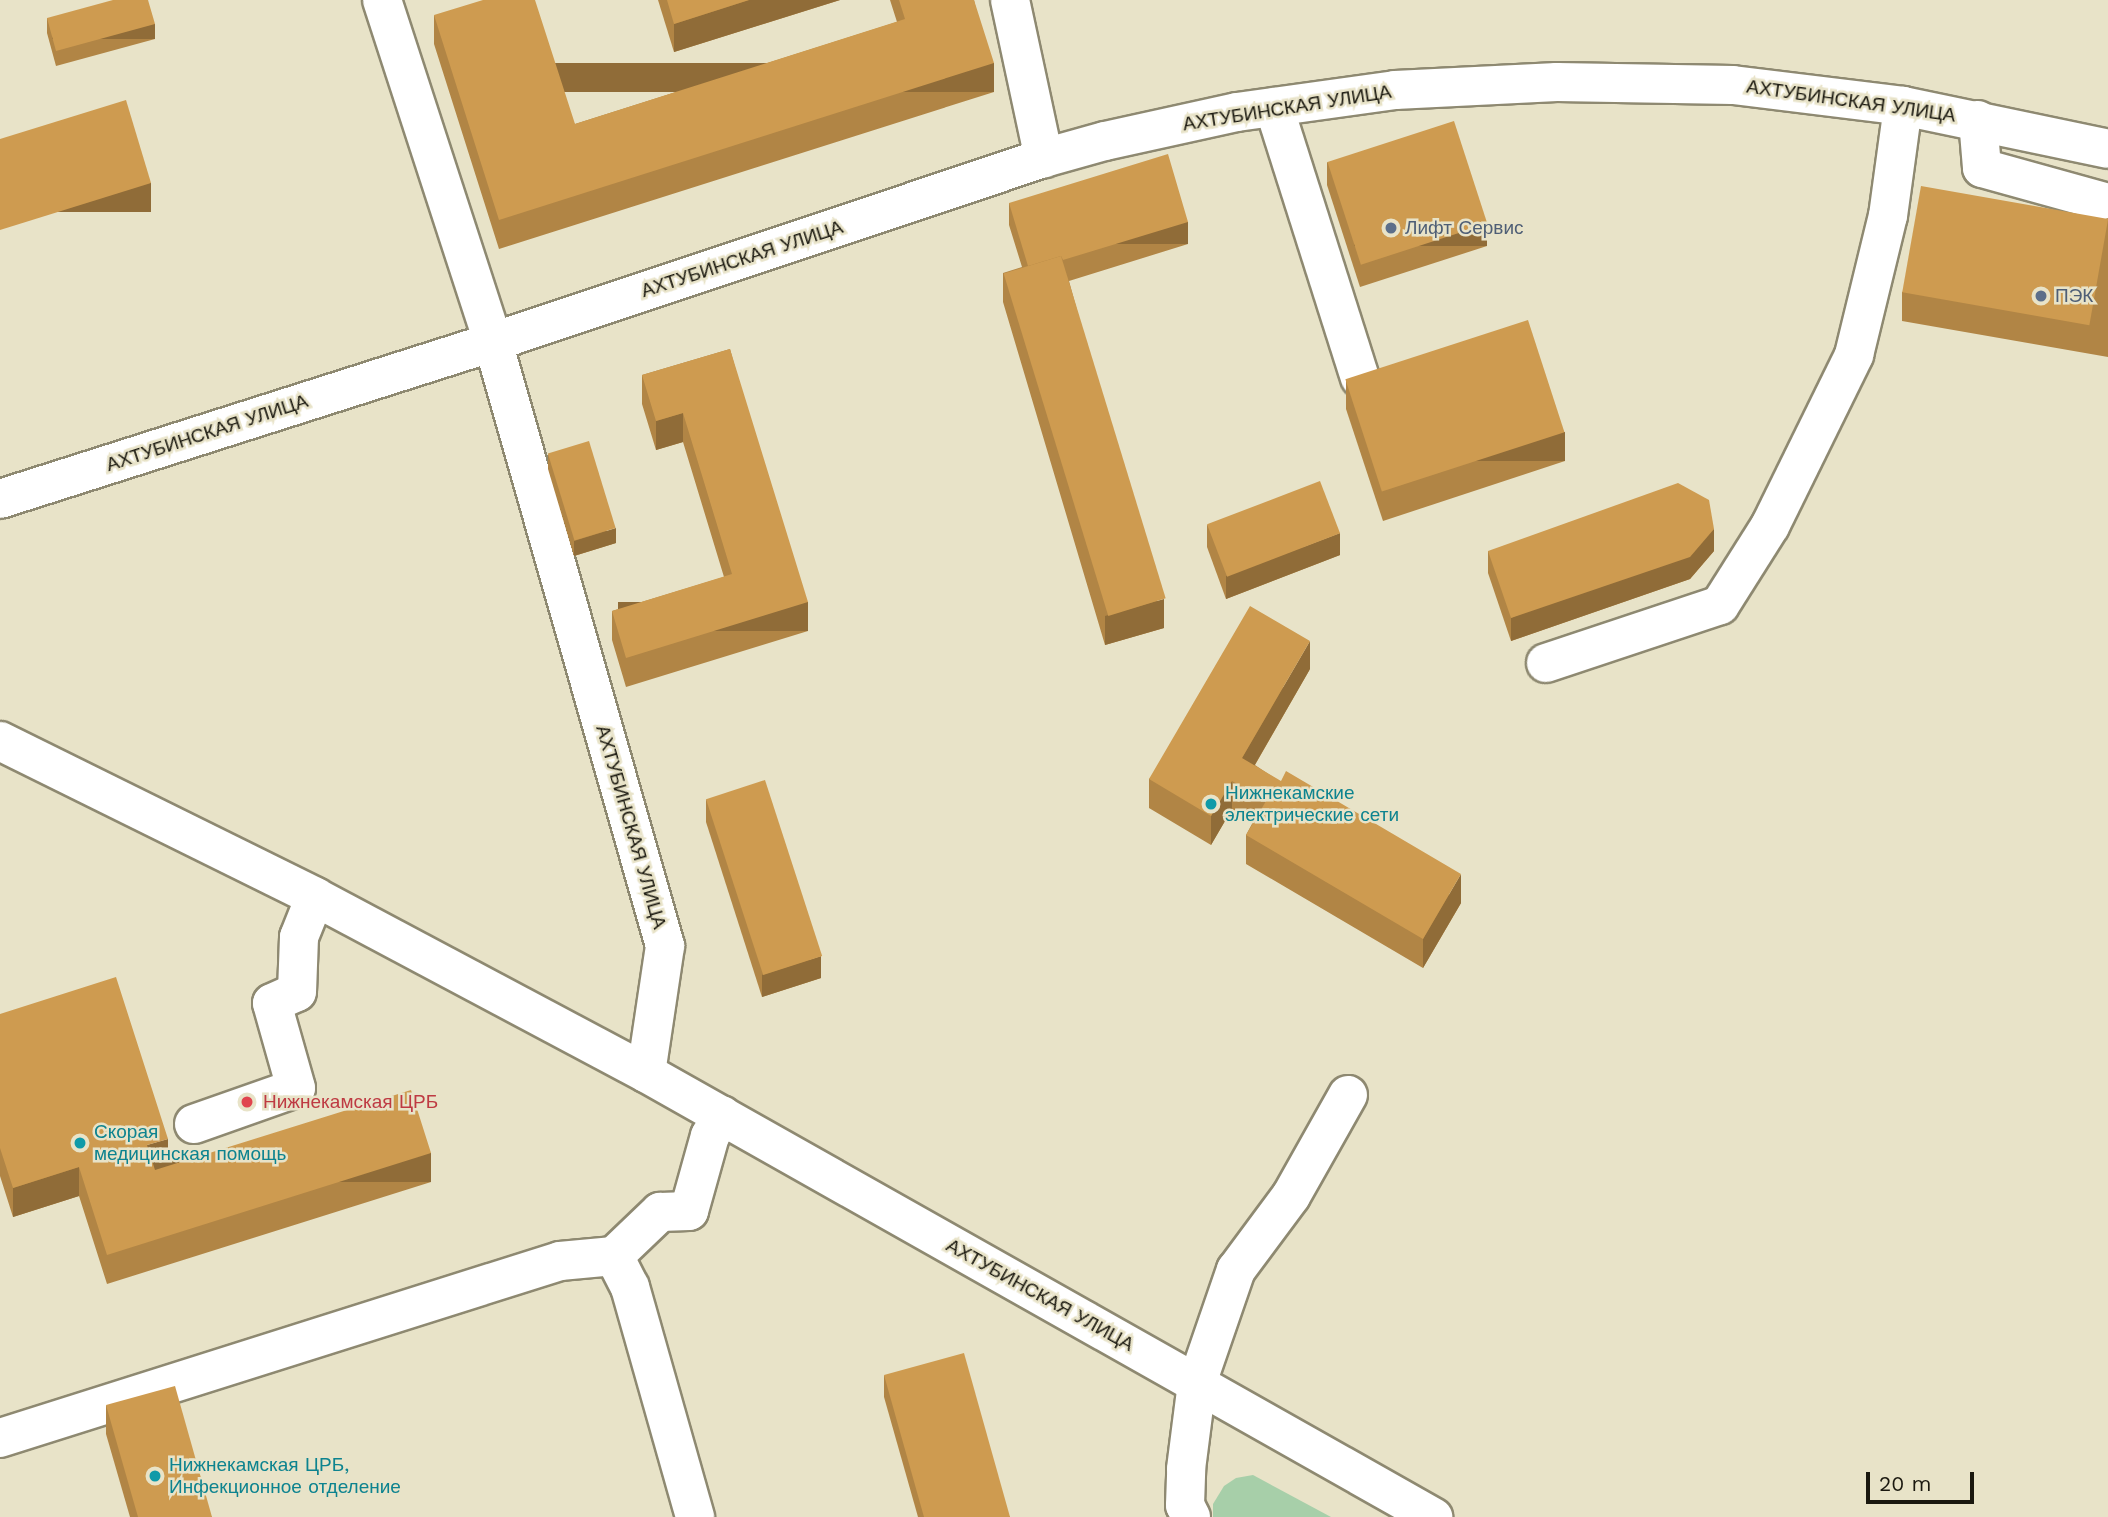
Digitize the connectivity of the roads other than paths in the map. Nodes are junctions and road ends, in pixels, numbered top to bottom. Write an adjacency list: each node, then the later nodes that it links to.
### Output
1 (383, 0): 9 (street, АХТУБИНСКАЯ УЛИЦА)
2 (1010, 0): 7 (street)
3 (1903, 106): 4 (street, АХТУБИНСКАЯ УЛИЦА); 5 (street, АХТУБИНСКАЯ УЛИЦА); 12 (street)
4 (1274, 107): 7 (street, АХТУБИНСКАЯ УЛИЦА); 10 (street)
5 (1978, 120): 6 (street, АХТУБИНСКАЯ УЛИЦА); 8 (street)
6 (2108, 149)
7 (1044, 158): 9 (street, АХТУБИНСКАЯ УЛИЦА)
8 (2108, 203)
9 (493, 342): 11 (street, АХТУБИНСКАЯ УЛИЦА); 15 (street, АХТУБИНСКАЯ УЛИЦА)
10 (1360, 378)
11 (0, 499)
12 (1546, 663)
13 (0, 741): 14 (street, АХТУБИНСКАЯ УЛИЦА)
14 (315, 897): 15 (street, АХТУБИНСКАЯ УЛИЦА); 18 (street)
15 (646, 1073): 17 (street, АХТУБИНСКАЯ УЛИЦА)
16 (1348, 1095): 20 (street)
17 (722, 1115): 19 (street); 20 (street, АХТУБИНСКАЯ УЛИЦА)
18 (194, 1124)
19 (614, 1256): 21 (street); 22 (street)
20 (1196, 1383): 23 (street); 24 (street, АХТУБИНСКАЯ УЛИЦА)
21 (0, 1438)
22 (695, 1517)
23 (1191, 1517)
24 (1433, 1517)

